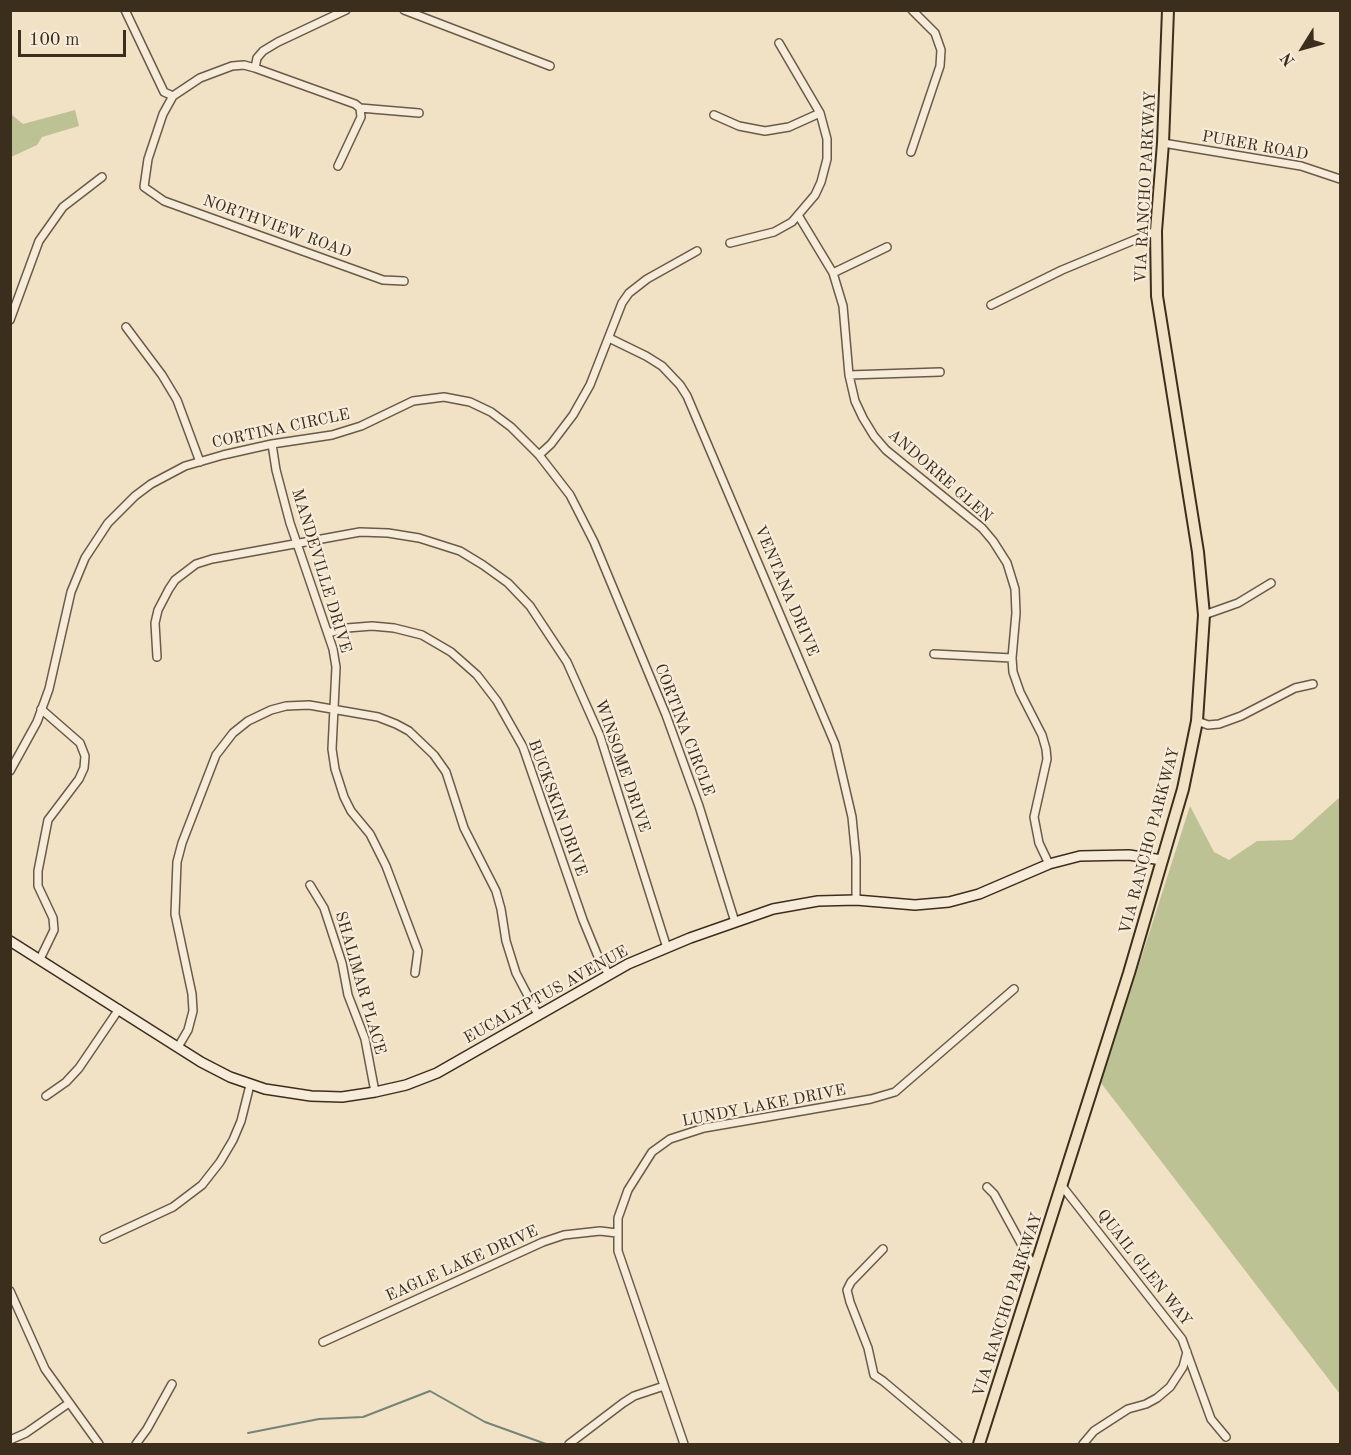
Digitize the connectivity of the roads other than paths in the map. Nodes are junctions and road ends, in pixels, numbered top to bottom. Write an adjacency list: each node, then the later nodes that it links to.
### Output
1 (125, 10): 9 (street)
2 (346, 10): 8 (street)
3 (404, 10): 7 (street)
4 (912, 10): 15 (street)
5 (1168, 10): 14 (main road, VIA RANCHO PARKWAY)
6 (779, 43): 12 (street)
7 (550, 66)
8 (255, 68): 9 (street); 10 (street)
9 (173, 96): 25 (street, NORTHVIEW ROAD)
10 (360, 108): 11 (street); 16 (street)
11 (419, 113)
12 (820, 113): 13 (street); 19 (street)
13 (714, 115)
14 (1163, 143): 18 (street, PURER ROAD); 20 (main road, VIA RANCHO PARKWAY)
15 (911, 152)
16 (338, 166)
17 (102, 177): 27 (street)
18 (1341, 179)
19 (798, 216): 21 (street); 24 (street, ANDORRE GLEN)
20 (1156, 231): 28 (street); 39 (main road, VIA RANCHO PARKWAY)
21 (730, 243)
22 (888, 248): 24 (street)
23 (697, 251): 31 (street)
24 (833, 273): 33 (street, ANDORRE GLEN)
25 (404, 281)
26 (10, 292): 27 (street)
27 (20, 295): 29 (street)
28 (991, 304)
29 (10, 320)
30 (126, 327): 36 (street)
31 (609, 338): 35 (street); 52 (street, VENTANA DRIVE)
32 (940, 372): 33 (street)
33 (849, 375): 43 (street, ANDORRE GLEN)
34 (272, 444): 35 (street, CORTINA CIRCLE); 36 (street, CORTINA CIRCLE); 37 (street, MANDEVILLE DRIVE)
35 (539, 455): 53 (street, CORTINA CIRCLE)
36 (200, 462): 46 (street, CORTINA CIRCLE)
37 (298, 544): 40 (street, MANDEVILLE DRIVE); 42 (street, WINSOME DRIVE); 55 (street, WINSOME DRIVE)
38 (1271, 583): 39 (street)
39 (1204, 615): 47 (main road, VIA RANCHO PARKWAY)
40 (328, 633): 45 (street, MANDEVILLE DRIVE); 58 (street, BUCKSKIN DRIVE)
41 (934, 654): 43 (street)
42 (158, 657)
43 (1012, 658): 50 (street, ANDORRE GLEN)
44 (1313, 684): 47 (street)
45 (333, 708): 57 (street, MANDEVILLE DRIVE); 61 (street); 62 (street)
46 (41, 710): 48 (street, CORTINA CIRCLE); 56 (street)
47 (1197, 721): 49 (main road, VIA RANCHO PARKWAY)
48 (10, 771)
49 (1162, 860): 50 (street, EUCALYPTUS AVENUE); 66 (main road, VIA RANCHO PARKWAY)
50 (1049, 864): 52 (street, EUCALYPTUS AVENUE)
51 (310, 885): 64 (street, SHALIMAR PLACE)
52 (856, 900): 53 (street, EUCALYPTUS AVENUE)
53 (735, 922): 55 (street, EUCALYPTUS AVENUE)
54 (10, 941): 56 (street, EUCALYPTUS AVENUE)
55 (668, 948): 58 (street, EUCALYPTUS AVENUE)
56 (40, 959): 60 (street, EUCALYPTUS AVENUE)
57 (415, 973)
58 (609, 975): 61 (street, EUCALYPTUS AVENUE)
59 (1014, 989): 68 (street, LUNDY LAKE DRIVE)
60 (119, 1009): 62 (street, EUCALYPTUS AVENUE); 65 (street)
61 (538, 1016): 64 (street, EUCALYPTUS AVENUE)
62 (178, 1047): 63 (street, EUCALYPTUS AVENUE)
63 (250, 1084): 64 (street, EUCALYPTUS AVENUE); 69 (street)
64 (375, 1092)
65 (46, 1096)
66 (1062, 1186): 71 (main road, VIA RANCHO PARKWAY); 75 (street, QUAIL GLEN WAY)
67 (987, 1187): 71 (street)
68 (617, 1233): 74 (street, EAGLE LAKE DRIVE); 77 (street, LUNDY LAKE DRIVE)
69 (104, 1239)
70 (883, 1249): 85 (street)
71 (1035, 1269): 86 (main road, VIA RANCHO PARKWAY)
72 (10, 1291): 73 (street)
73 (13, 1302): 78 (street)
74 (322, 1342)
75 (1187, 1350): 79 (street, QUAIL GLEN WAY); 87 (street)
76 (172, 1384): 82 (street)
77 (663, 1386): 83 (street); 84 (street, LUNDY LAKE DRIVE)
78 (69, 1403): 80 (street); 81 (street)
79 (1226, 1437)
80 (10, 1440)
81 (99, 1444)
82 (136, 1444)
83 (569, 1444)
84 (684, 1444)
85 (958, 1444)
86 (979, 1444)
87 (1083, 1444)

